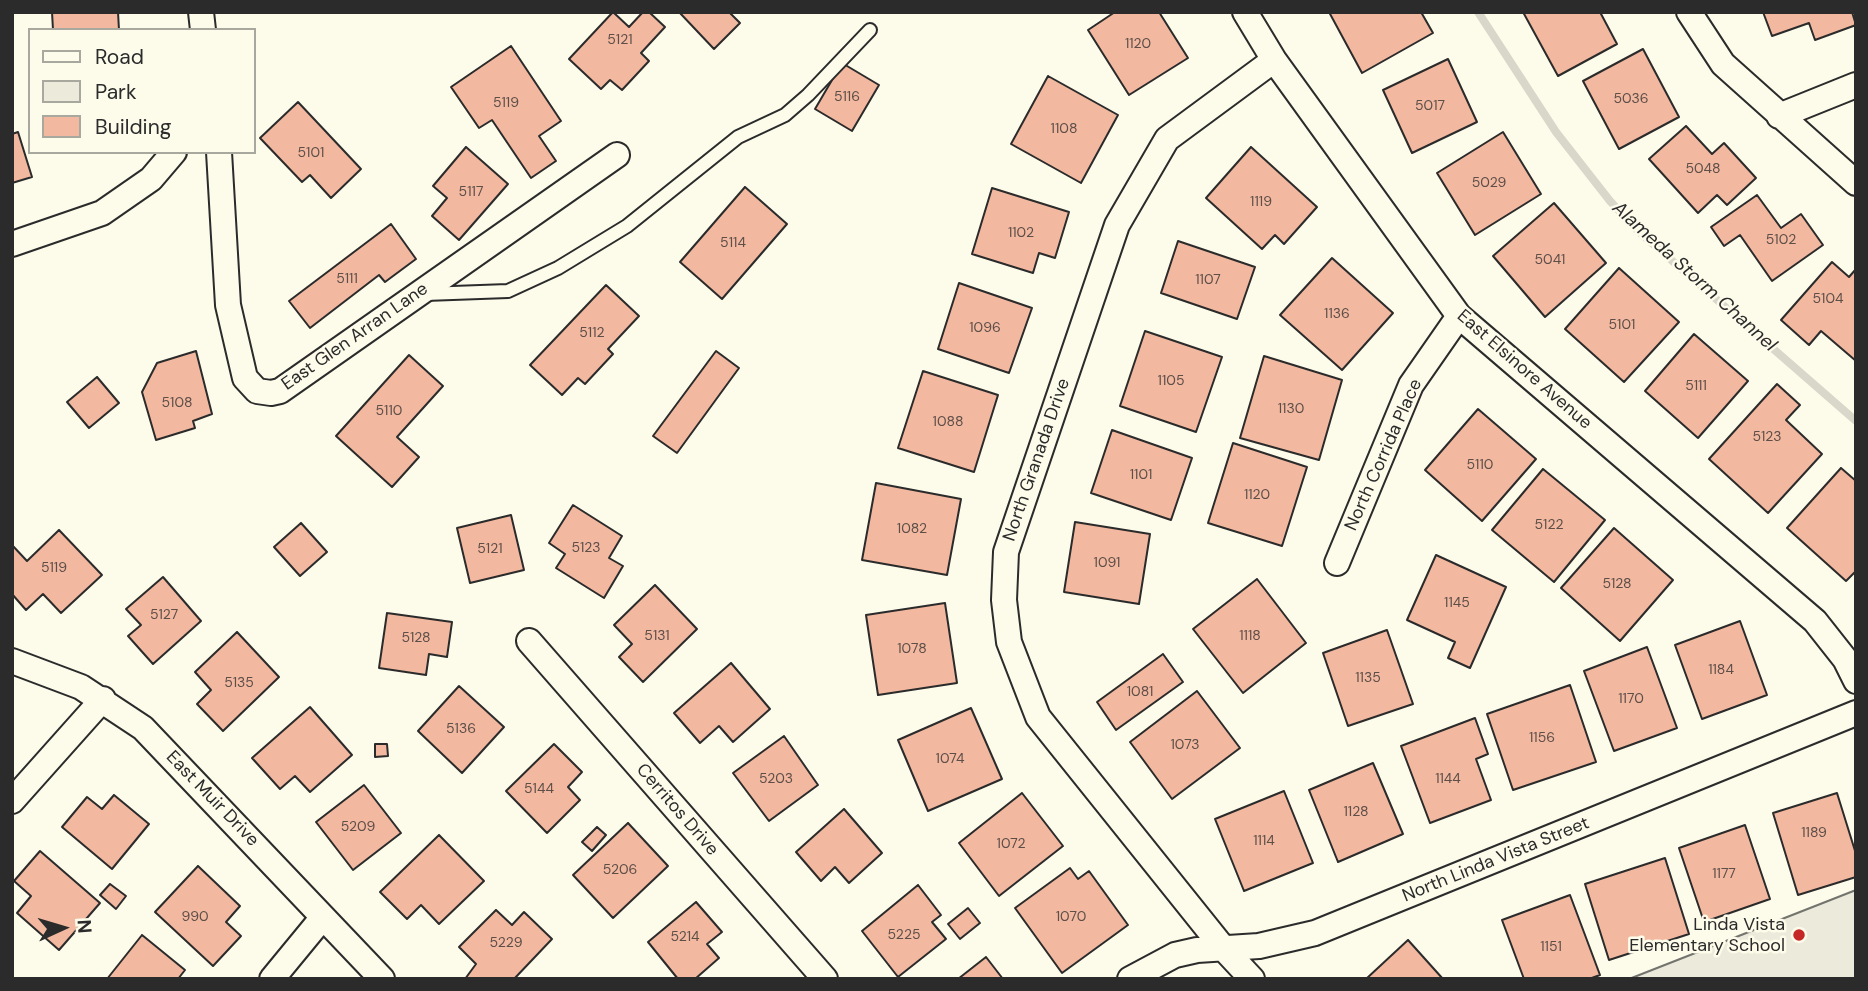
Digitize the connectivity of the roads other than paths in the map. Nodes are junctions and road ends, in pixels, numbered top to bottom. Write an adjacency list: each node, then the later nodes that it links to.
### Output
1 (1245, 12): 4 (street, East Elsinore Avenue)
2 (1689, 12): 6 (street)
3 (870, 30): 12 (lane)
4 (1274, 60): 13 (street, East Elsinore Avenue); 22 (street, North Granada Drive)
5 (1856, 85): 6 (street)
6 (1779, 116): 10 (street)
7 (172, 154): 11 (street)
8 (219, 154): 12 (street, East Glen Arran Lane)
9 (617, 155): 12 (street, East Glen Arran Lane)
10 (1856, 183)
11 (12, 244)
12 (418, 294)
13 (1459, 316): 14 (street, North Corrida Place); 17 (street, East Elsinore Avenue)
14 (1337, 563)
15 (529, 641): 25 (street, Cerritos Drive)
16 (12, 662): 18 (street, East Muir Drive)
17 (1856, 681)
18 (103, 699): 20 (street); 21 (street, East Muir Drive)
19 (1856, 713): 22 (street, North Linda Vista Street)
20 (12, 801)
21 (323, 917): 23 (street); 24 (street, East Muir Drive)
22 (1224, 949): 26 (street, North Linda Vista Street); 27 (street, North Granada Drive)
23 (272, 979)
24 (382, 979)
25 (825, 979)
26 (1130, 979)
27 (1252, 979)

